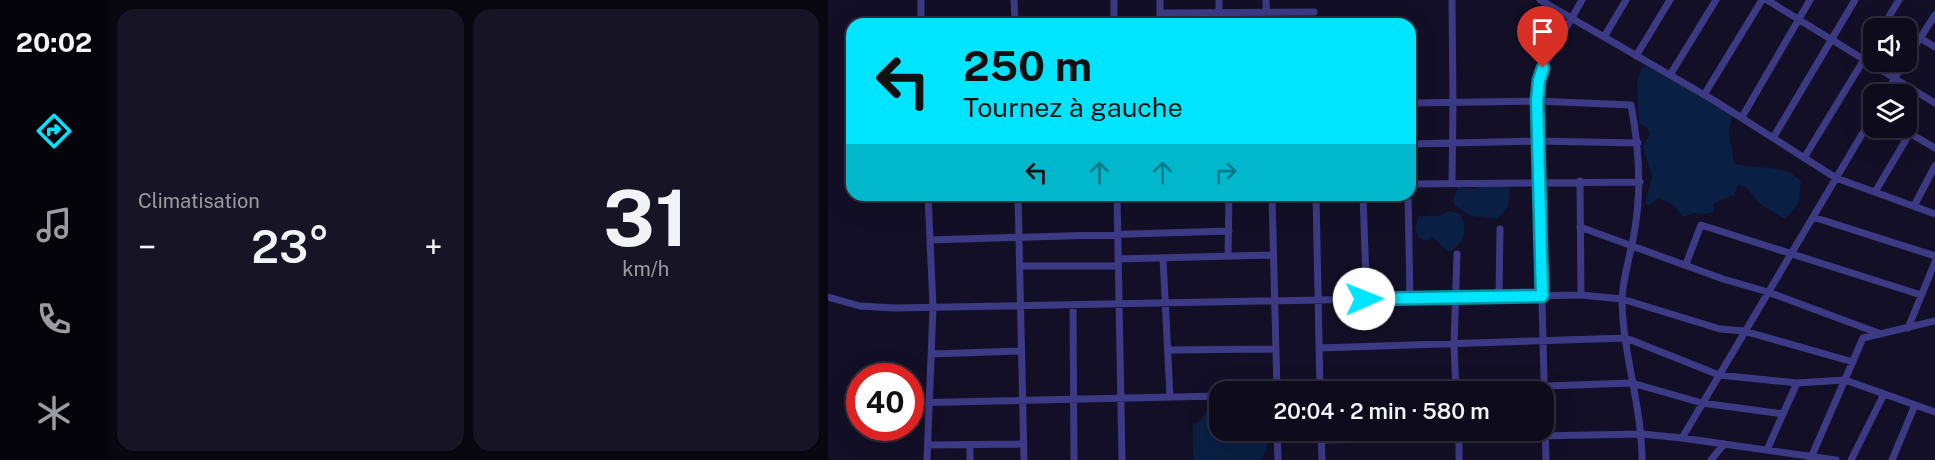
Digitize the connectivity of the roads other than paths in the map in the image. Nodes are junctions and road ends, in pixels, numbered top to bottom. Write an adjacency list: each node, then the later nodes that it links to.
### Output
1 (921, 0): 23 (street)
2 (1014, 0): 24 (street)
3 (1114, 0): 25 (street)
4 (1160, 0): 21 (street)
5 (1219, 0): 19 (street)
6 (1266, 0): 18 (street)
7 (1452, 0): 47 (street)
8 (1540, 0): 28 (street)
9 (1582, 0): 28 (street)
10 (1626, 0): 31 (street)
11 (1670, 0): 36 (street)
12 (1716, 0): 41 (street)
13 (1762, 0): 44 (street)
14 (1767, 0): 30 (street)
15 (1810, 0): 30 (street)
16 (1855, 0): 33 (street)
17 (1899, 0): 29 (street)
18 (1266, 11): 19 (street); 20 (street); 27 (street)
19 (1219, 12): 21 (street)
20 (1314, 12)
21 (1160, 13): 26 (street)
22 (1935, 15): 32 (street)
23 (921, 18)
24 (1015, 18)
25 (1114, 18)
26 (1160, 18)
27 (1266, 18)
28 (1571, 18): 31 (street); 45 (street)
29 (1888, 18)
30 (1799, 20): 33 (street); 49 (street)
31 (1604, 37): 36 (street)
32 (1920, 38): 34 (street); 35 (street)
33 (1832, 39): 37 (street); 52 (street)
34 (1917, 43)
35 (1935, 47)
36 (1636, 56): 41 (street)
37 (1863, 58)
38 (1863, 61): 59 (street)
39 (1885, 72): 42 (street)
40 (1899, 72): 42 (street)
41 (1670, 75): 44 (street)
42 (1895, 78): 43 (street); 48 (street)
43 (1891, 84)
44 (1704, 95): 49 (street)
45 (1537, 100): 47 (street); 54 (street); 56 (street)
46 (1416, 103): 47 (street)
47 (1453, 103): 55 (street)
48 (1935, 103)
49 (1742, 117): 52 (street)
50 (1863, 133): 61 (street)
51 (1917, 137): 58 (street)
52 (1773, 138): 59 (street)
53 (1907, 138): 67 (street)
54 (1538, 141): 55 (street); 56 (street); 63 (street)
55 (1453, 143): 57 (street); 65 (street)
56 (1638, 143): 64 (street)
57 (1416, 144)
58 (1935, 148)
59 (1804, 158): 61 (street)
60 (1935, 166): 76 (street)
61 (1836, 178): 67 (street); 78 (street)
62 (1580, 181): 63 (street); 64 (street); 79 (street)
63 (1539, 182): 65 (street); 100 (street)
64 (1640, 182): 85 (street)
65 (1452, 183): 66 (street)
66 (1416, 184)
67 (1875, 192): 76 (street)
68 (928, 201): 84 (street)
69 (1018, 201): 83 (street)
70 (1117, 201): 82 (street)
71 (1229, 201): 81 (street)
72 (1272, 201): 88 (street)
73 (1316, 201): 106 (street)
74 (1363, 201): 104 (street)
75 (1408, 201): 103 (street)
76 (1914, 206): 77 (street)
77 (1935, 213)
78 (1813, 217): 87 (street); 90 (street)
79 (1580, 227): 85 (street); 97 (street)
80 (1500, 229): 99 (street)
81 (1228, 231): 82 (street); 89 (street)
82 (1118, 234): 83 (street); 93 (street)
83 (1019, 237): 84 (street); 95 (street)
84 (930, 240): 112 (street)
85 (1632, 246): 94 (street); 105 (street)
86 (1457, 254): 102 (street)
87 (1790, 254): 94 (street); 96 (street); 98 (street)
88 (1273, 255): 89 (street); 107 (street)
89 (1228, 256): 91 (street)
90 (1935, 256)
91 (1162, 258): 93 (street); 108 (street)
92 (1935, 262): 98 (street)
93 (1118, 263): 95 (street); 110 (street)
94 (1686, 264): 96 (street)
95 (1020, 266): 111 (street)
96 (1768, 291): 115 (street); 116 (street)
97 (1581, 295): 100 (street); 105 (street)
98 (1921, 295): 114 (street)
99 (1499, 296): 100 (street); 102 (street)
100 (1542, 296): 118 (street)
101 (828, 297): 112 (street)
102 (1454, 297): 103 (street); 119 (street)
103 (1410, 298): 104 (street)
104 (1364, 299): 106 (street)
105 (1622, 299): 115 (street); 117 (street)
106 (1319, 300): 107 (street); 120 (street)
107 (1275, 301): 108 (street); 121 (street)
108 (1165, 303): 110 (street); 122 (street)
109 (1073, 304): 110 (street); 111 (street); 139 (street)
110 (1119, 304): 138 (street)
111 (1020, 306): 112 (street); 123 (street)
112 (933, 307): 124 (street)
113 (1935, 321): 114 (street)
114 (1908, 328): 116 (street)
115 (1744, 331): 125 (street); 126 (street)
116 (1881, 334): 125 (street)
117 (1626, 338): 118 (street); 126 (street); 133 (street)
118 (1543, 342): 119 (street); 131 (street)
119 (1454, 344): 120 (street); 130 (street)
120 (1319, 348): 129 (street)
121 (1276, 349): 122 (street); 128 (street)
122 (1167, 350): 137 (street)
123 (1022, 351): 124 (street); 140 (street)
124 (932, 354): 142 (street)
125 (1853, 362): 127 (street)
126 (1719, 375): 132 (street); 143 (street)
127 (1845, 380): 132 (street); 135 (street); 159 (street)
128 (1277, 381)
129 (1320, 381)
130 (1456, 381)
131 (1544, 381)
132 (1797, 382): 146 (street)
133 (1632, 384): 134 (street); 143 (street); 147 (street)
134 (1554, 386)
135 (1884, 394): 144 (street); 172 (street)
136 (1209, 396): 137 (street)
137 (1170, 397): 138 (street)
138 (1120, 399): 139 (street); 164 (street)
139 (1074, 400): 140 (street); 163 (street)
140 (1023, 401): 142 (street); 154 (street)
141 (924, 403): 142 (street)
142 (930, 403): 156 (street)
143 (1702, 403): 146 (street); 149 (street)
144 (1916, 405): 145 (street); 173 (street)
145 (1935, 412)
146 (1783, 414): 158 (street)
147 (1642, 434): 148 (street); 149 (street); 169 (street)
148 (1554, 436)
149 (1682, 438): 155 (street)
150 (1278, 441): 165 (street)
151 (1322, 441): 166 (street)
152 (1460, 441): 167 (street)
153 (1546, 441): 168 (street)
154 (1023, 444): 157 (street); 162 (street)
155 (1724, 444): 158 (street); 170 (street)
156 (928, 445): 157 (street); 160 (street)
157 (970, 445): 161 (street)
158 (1767, 450): 159 (street)
159 (1810, 458): 171 (street)
160 (927, 460)
161 (970, 460)
162 (1024, 460)
163 (1074, 460)
164 (1122, 460)
165 (1278, 460)
166 (1322, 460)
167 (1459, 460)
168 (1546, 460)
169 (1642, 460)
170 (1711, 460)
171 (1836, 460)
172 (1851, 460)
173 (1892, 460)

